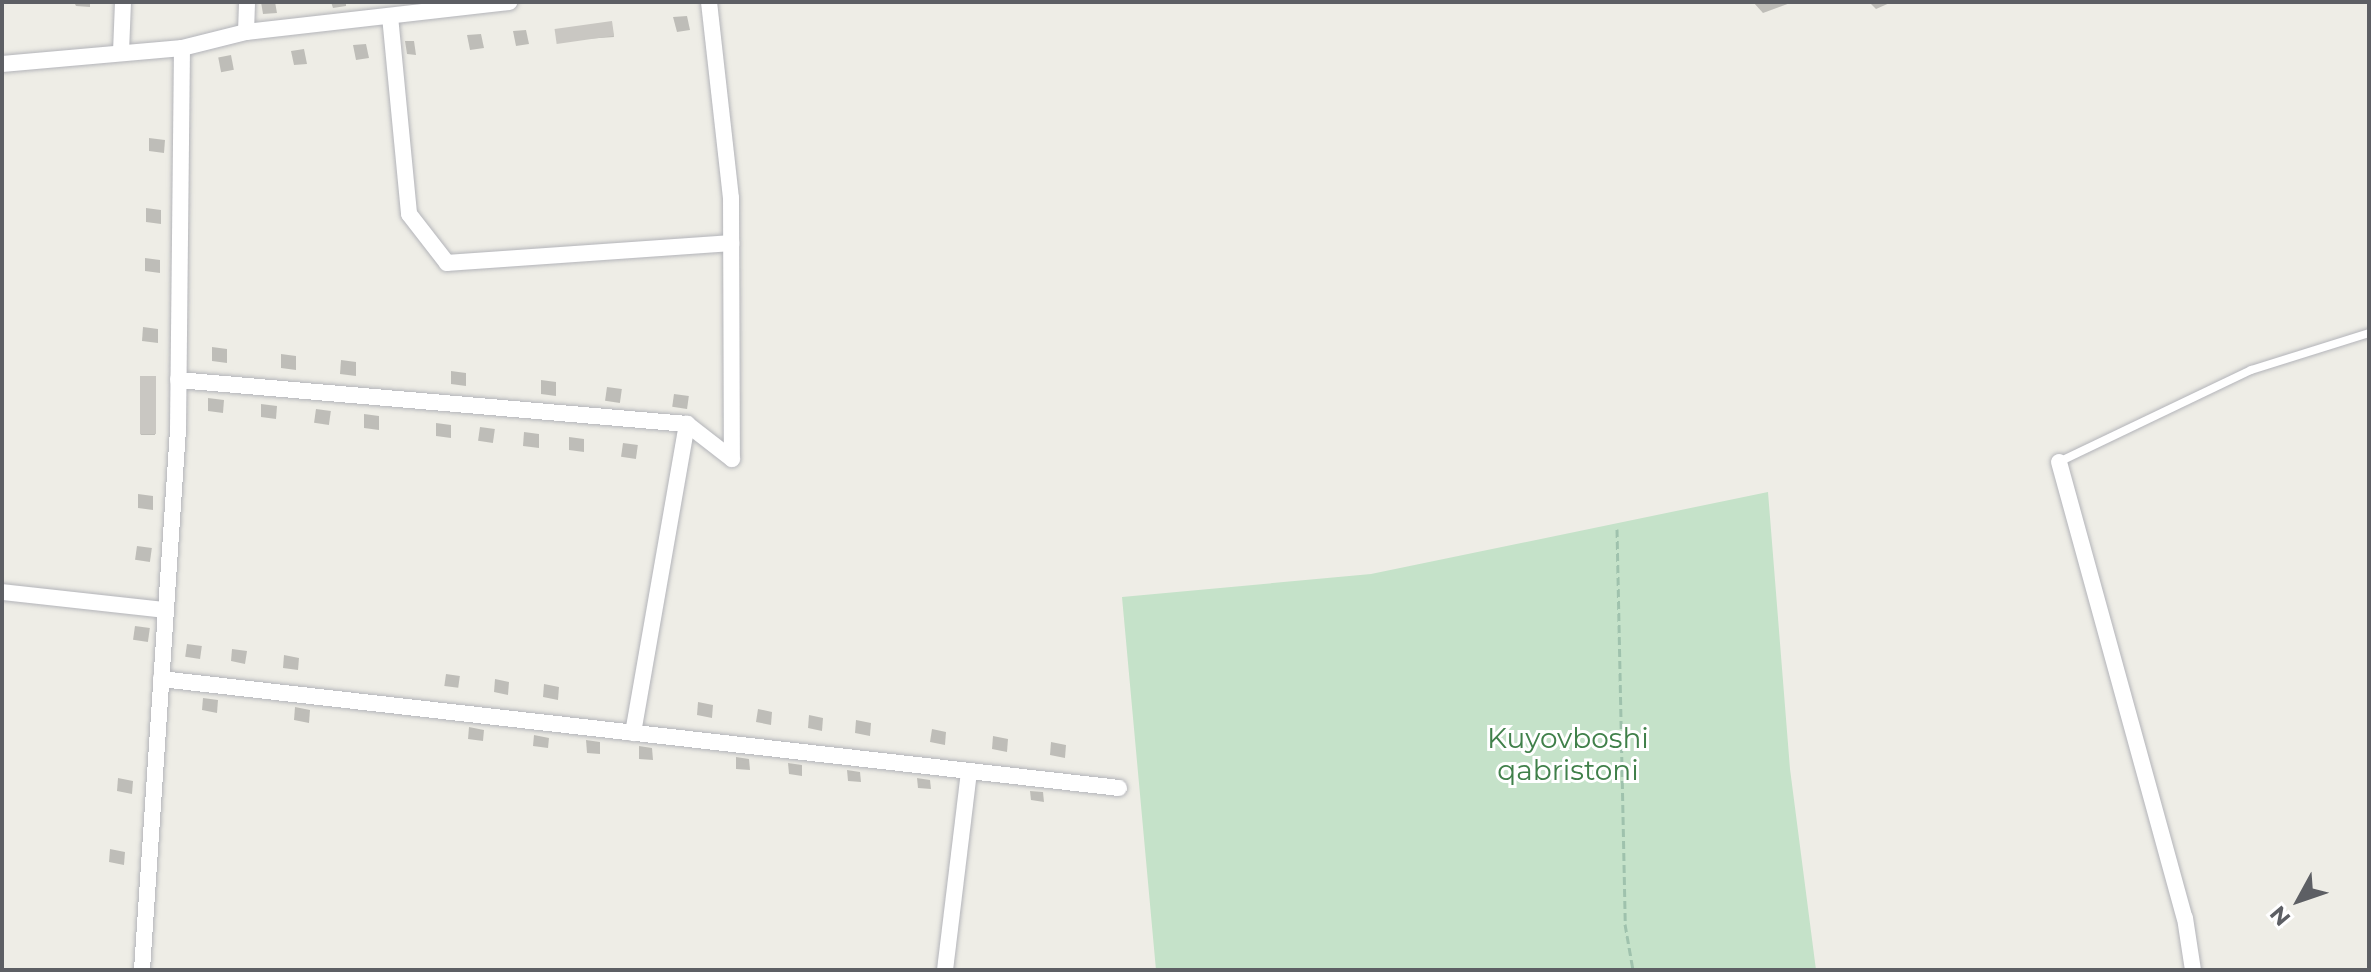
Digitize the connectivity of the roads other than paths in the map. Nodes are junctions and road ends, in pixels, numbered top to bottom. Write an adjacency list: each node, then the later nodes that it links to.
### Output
1 (123, 2): 8 (street)
2 (247, 2): 6 (street)
3 (509, 2): 5 (street)
4 (709, 2): 10 (street)
5 (390, 16): 6 (street); 10 (street)
6 (246, 32): 7 (street)
7 (182, 48): 8 (street); 12 (street)
8 (121, 52): 9 (street)
9 (2, 64)
10 (731, 243): 13 (street)
11 (2369, 333): 14 (lane)
12 (178, 380): 13 (street); 16 (street)
13 (687, 424): 18 (street)
14 (2059, 462): 23 (street)
15 (2, 592): 16 (street)
16 (165, 610): 17 (street)
17 (161, 679): 18 (street); 21 (street)
18 (633, 733): 19 (street)
19 (969, 771): 20 (street); 22 (street)
20 (1119, 788)
21 (142, 970)
22 (945, 970)
23 (2193, 970)

